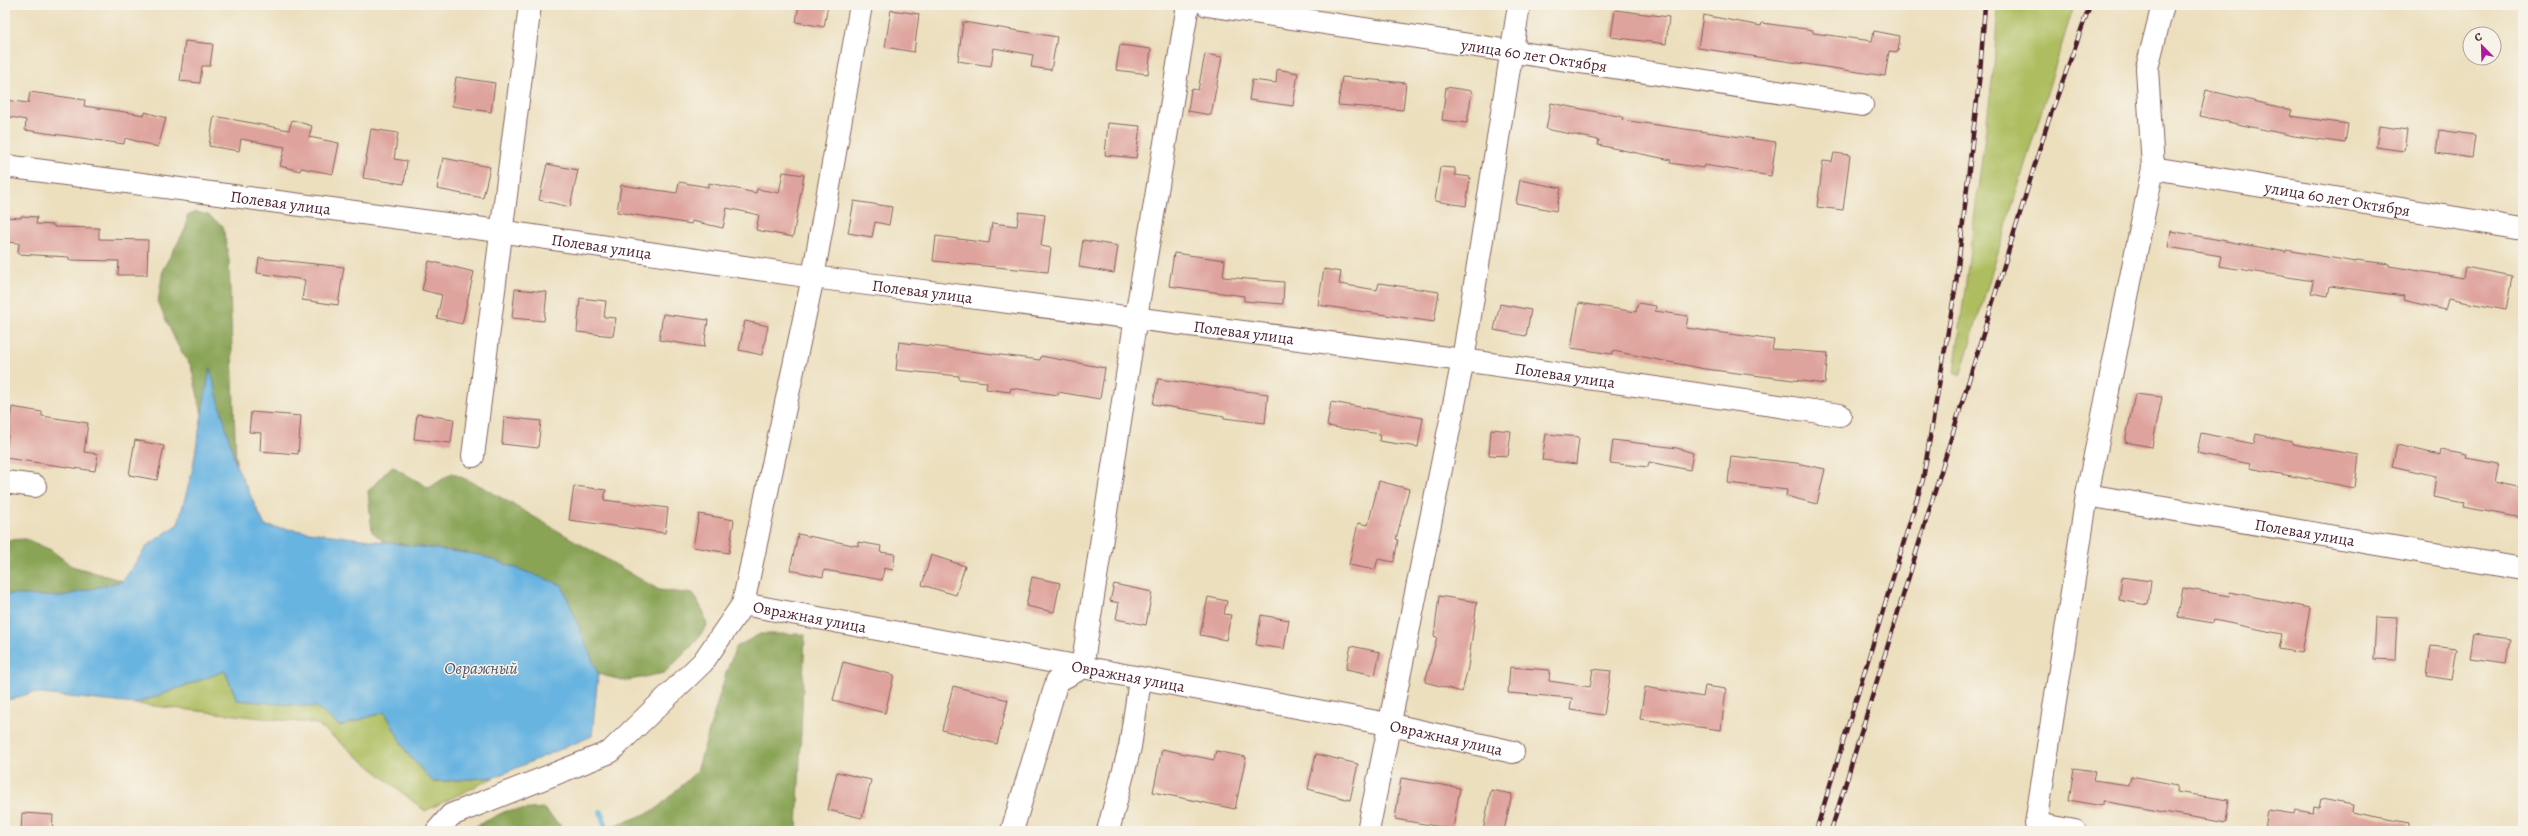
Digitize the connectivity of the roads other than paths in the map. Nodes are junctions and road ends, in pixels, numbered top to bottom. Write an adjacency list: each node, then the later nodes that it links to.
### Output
1 (530, 5): 12 (street)
2 (861, 5): 13 (street)
3 (1188, 5): 14 (street)
4 (1207, 5): 7 (street, улица 60 лет Октября)
5 (1519, 5): 7 (street)
6 (2163, 5): 10 (street)
7 (1512, 52): 8 (street, улица 60 лет Октября); 15 (street)
8 (1862, 105)
9 (5, 166): 12 (street, Полевая улица)
10 (2153, 168): 11 (street, улица 60 лет Октября); 20 (street)
11 (2523, 229)
12 (500, 231): 13 (street, Полевая улица); 17 (street)
13 (813, 277): 14 (street, Полевая улица); 22 (street)
14 (1136, 317): 15 (street, Полевая улица); 23 (street)
15 (1463, 360): 16 (street, Полевая улица); 25 (street)
16 (1840, 415)
17 (473, 456)
18 (5, 482): 19 (street)
19 (34, 486)
20 (2087, 495): 21 (street, Полевая улица); 31 (street)
21 (2523, 569)
22 (743, 604): 23 (street, Овражная улица); 27 (street)
23 (1082, 668): 24 (street, Овражная улица); 28 (street)
24 (1140, 680): 25 (street, Овражная улица); 29 (street)
25 (1388, 724): 26 (street, Овражная улица); 30 (street)
26 (1513, 752)
27 (436, 831)
28 (1012, 831)
29 (1108, 831)
30 (1368, 831)
31 (2075, 831)

